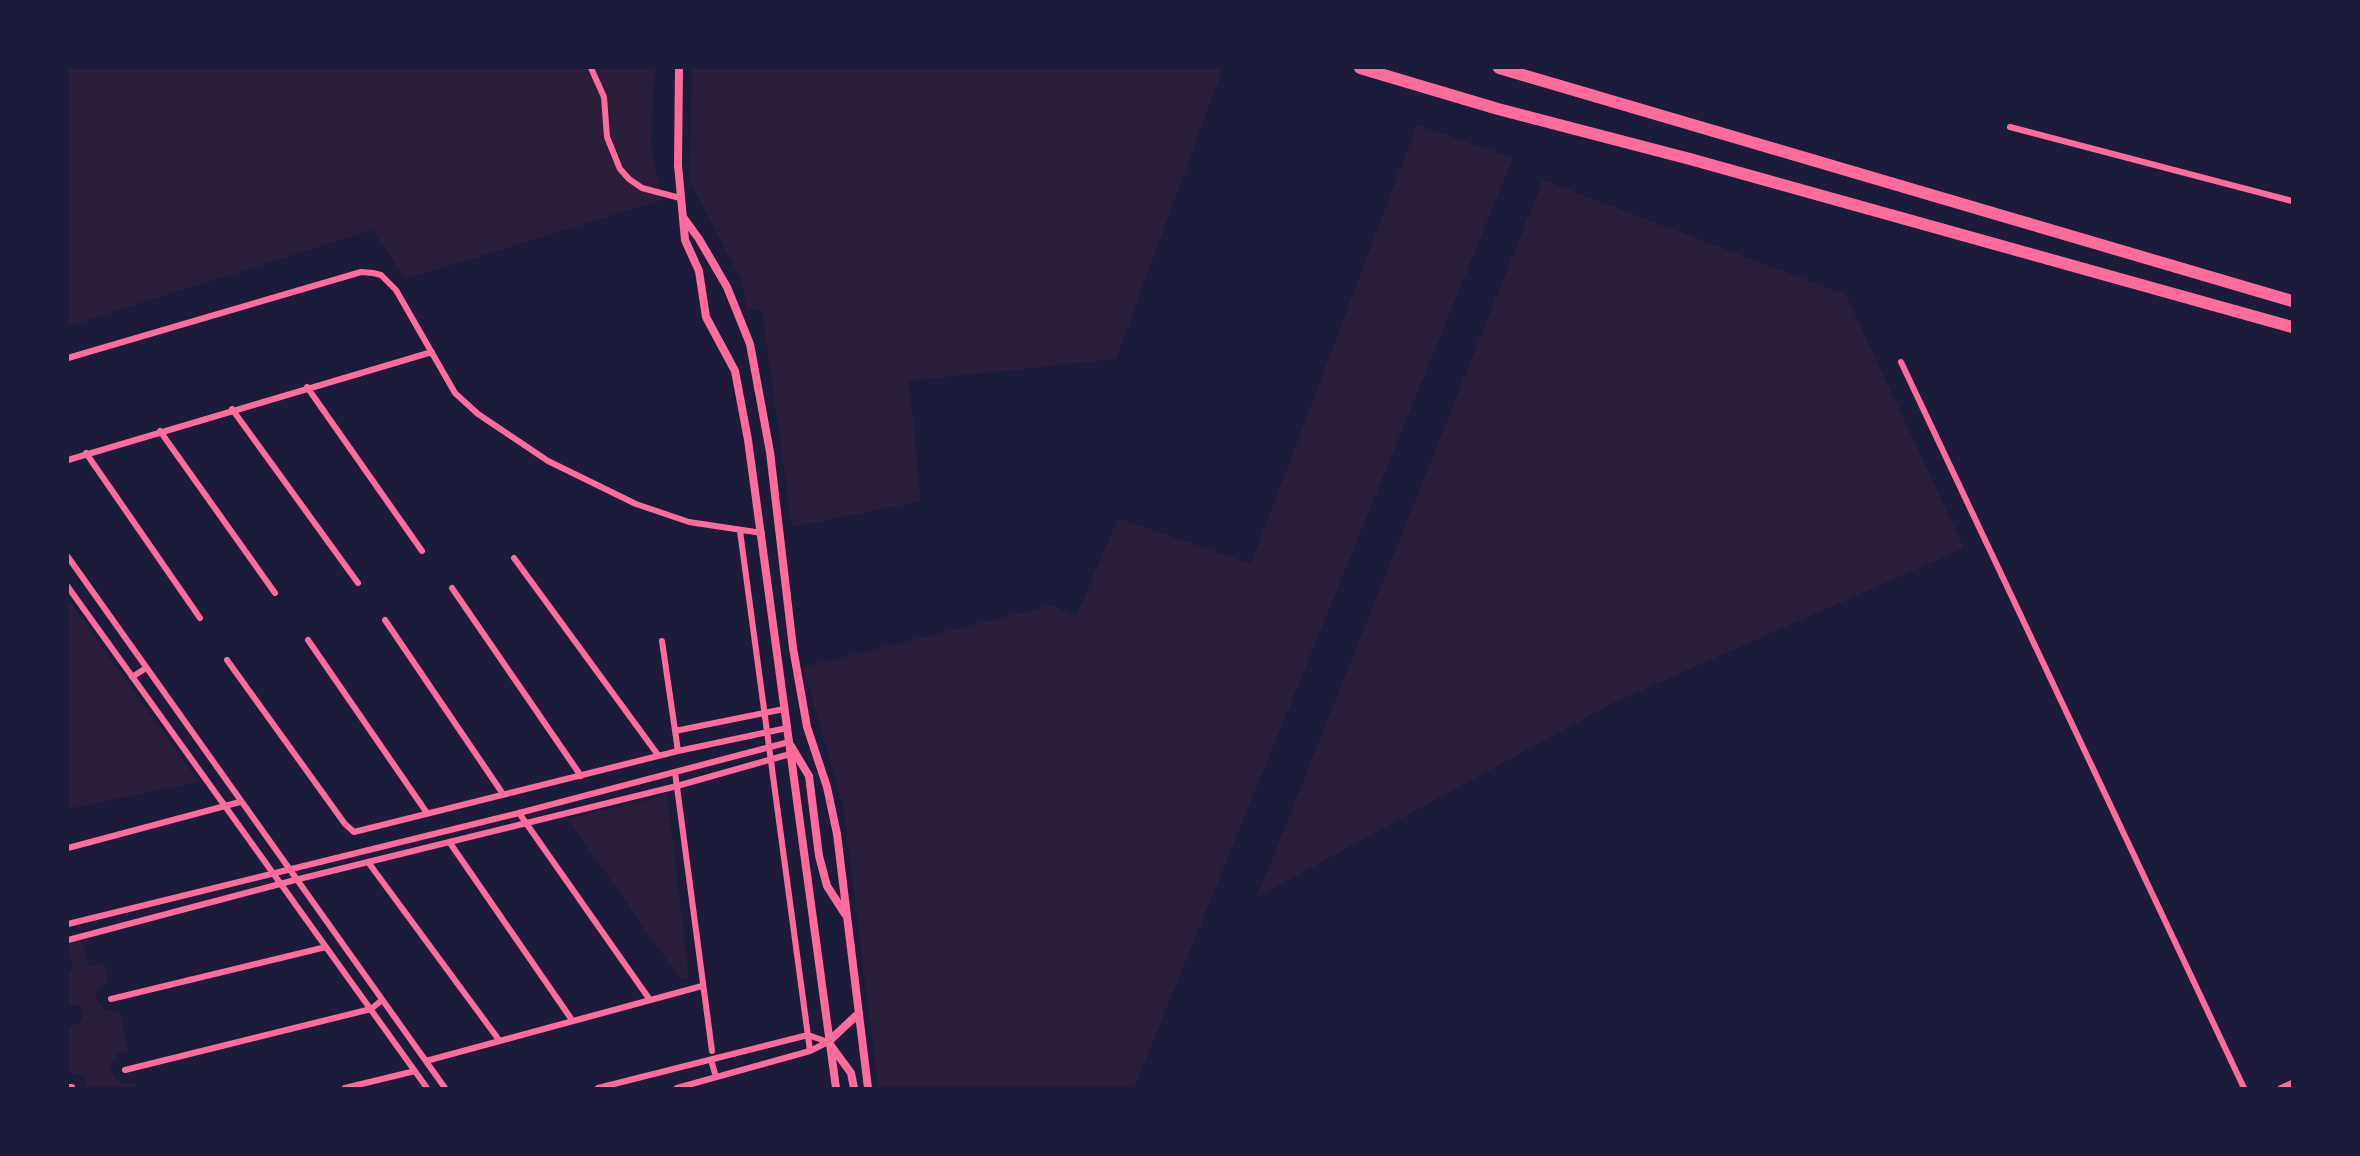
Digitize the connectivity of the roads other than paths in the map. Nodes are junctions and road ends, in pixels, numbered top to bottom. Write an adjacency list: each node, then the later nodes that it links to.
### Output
1 (591, 68): 6 (street)
2 (679, 68): 6 (street)
3 (1360, 68): 10 (highway)
4 (1499, 68): 9 (highway)
5 (2010, 127): 7 (street)
6 (680, 198): 8 (street)
7 (2292, 201)
8 (682, 216): 20 (street); 62 (street)
9 (2292, 301)
10 (2292, 327)
11 (432, 352): 12 (street); 14 (street); 19 (street)
12 (68, 358)
13 (1901, 362): 92 (street)
14 (307, 387): 15 (street); 21 (street)
15 (232, 410): 16 (street); 24 (street)
16 (160, 431): 17 (street); 27 (street)
17 (86, 453): 18 (street); 28 (street)
18 (68, 460)
19 (740, 531): 20 (street); 36 (street)
20 (762, 533): 35 (street)
21 (422, 551)
22 (68, 557): 33 (street)
23 (514, 558): 44 (street)
24 (357, 583)
25 (68, 587): 34 (street)
26 (453, 588): 47 (street)
27 (275, 593)
28 (200, 618)
29 (385, 620): 49 (street)
30 (308, 640): 52 (street)
31 (662, 641): 38 (street)
32 (228, 660): 52 (street)
33 (147, 668): 34 (street); 50 (street)
34 (132, 677): 51 (street)
35 (784, 710): 36 (street); 37 (street)
36 (763, 715): 38 (street); 39 (street)
37 (787, 728): 39 (street); 40 (street)
38 (675, 731): 42 (street)
39 (766, 732): 41 (street); 42 (street)
40 (789, 742): 41 (street); 43 (street); 62 (street)
41 (768, 747): 45 (street); 46 (street)
42 (678, 751): 44 (street)
43 (790, 754): 45 (street); 75 (street)
44 (658, 755): 47 (street)
45 (770, 759): 48 (street); 73 (street)
46 (675, 772): 48 (street); 53 (street)
47 (581, 776): 49 (street)
48 (677, 786): 54 (street); 66 (street)
49 (503, 794): 52 (street)
50 (240, 802): 51 (street); 58 (street)
51 (224, 808): 56 (street); 59 (street)
52 (427, 813)
53 (519, 813): 54 (street); 58 (street)
54 (526, 824): 55 (street); 69 (street)
55 (450, 843): 57 (street); 72 (street)
56 (68, 848)
57 (368, 862): 60 (street); 74 (street)
58 (286, 868): 59 (street); 60 (street)
59 (272, 873): 61 (street); 63 (street)
60 (295, 880): 61 (street); 68 (street)
61 (281, 884): 64 (street); 65 (street)
62 (847, 918): 71 (street)
63 (68, 924)
64 (68, 940)
65 (326, 947): 67 (street); 70 (street)
66 (702, 986): 69 (street); 76 (street)
67 (111, 999)
68 (382, 1000): 70 (street); 79 (street)
69 (650, 1000): 72 (street)
70 (371, 1009): 80 (street); 81 (street)
71 (859, 1013): 75 (street); 91 (street)
72 (572, 1020): 74 (street)
73 (808, 1035): 75 (street); 77 (street); 78 (street)
74 (499, 1040): 79 (street)
75 (828, 1042): 77 (street); 89 (street); 90 (street)
76 (712, 1051)
77 (810, 1051): 82 (street)
78 (711, 1059): 82 (street); 87 (street)
79 (426, 1061): 86 (street)
80 (125, 1070)
81 (416, 1071): 84 (street); 85 (street)
82 (716, 1077): 88 (street)
83 (2292, 1083): 93 (street)
84 (345, 1089)
85 (427, 1089)
86 (445, 1089)
87 (598, 1089)
88 (677, 1089)
89 (836, 1089)
90 (854, 1089)
91 (868, 1089)
92 (2244, 1089)
93 (2281, 1089)

